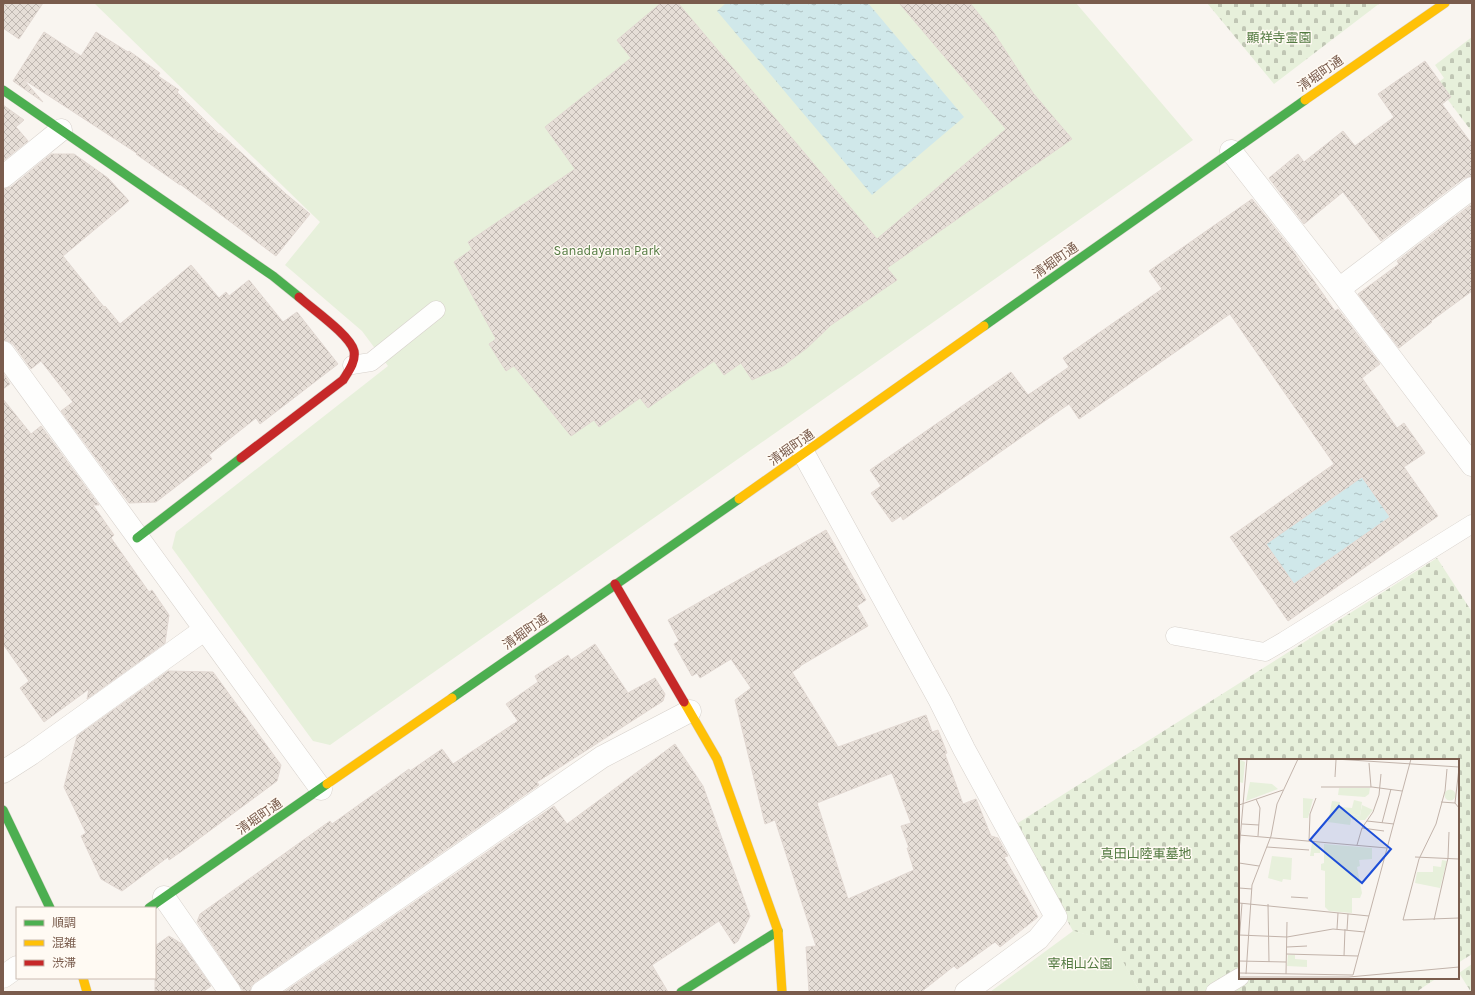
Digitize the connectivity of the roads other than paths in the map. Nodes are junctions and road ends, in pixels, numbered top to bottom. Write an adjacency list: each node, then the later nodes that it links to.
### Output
1 (1445, 3): 4 (street, 清堀町通)
2 (3, 90): 3 (street)
3 (61, 130): 5 (street); 10 (street)
4 (1231, 151): 7 (street); 11 (street, 清堀町通)
5 (3, 177)
6 (1472, 188): 7 (street)
7 (1340, 289): 12 (street)
8 (436, 310): 10 (lane)
9 (3, 352): 14 (street)
10 (352, 365): 14 (street)
11 (804, 454): 15 (street, 清堀町通); 34 (street)
12 (1472, 465)
13 (1472, 524): 17 (lane)
14 (137, 538): 16 (street)
15 (615, 584): 18 (street); 20 (street, 清堀町通)
16 (204, 630): 19 (street); 20 (street)
17 (1175, 636)
18 (690, 711): 24 (street); 31 (street)
19 (3, 772)
20 (321, 789): 22 (street, 清堀町通)
21 (3, 810): 23 (street)
22 (156, 903): 30 (street)
23 (50, 907)
24 (778, 931): 32 (street); 33 (street)
25 (16, 968): 26 (street)
26 (3, 977)
27 (1239, 978): 35 (lane)
28 (83, 979): 29 (street)
29 (87, 992)
30 (230, 992)
31 (262, 992)
32 (681, 992)
33 (782, 992)
34 (966, 992)
35 (1216, 992)

